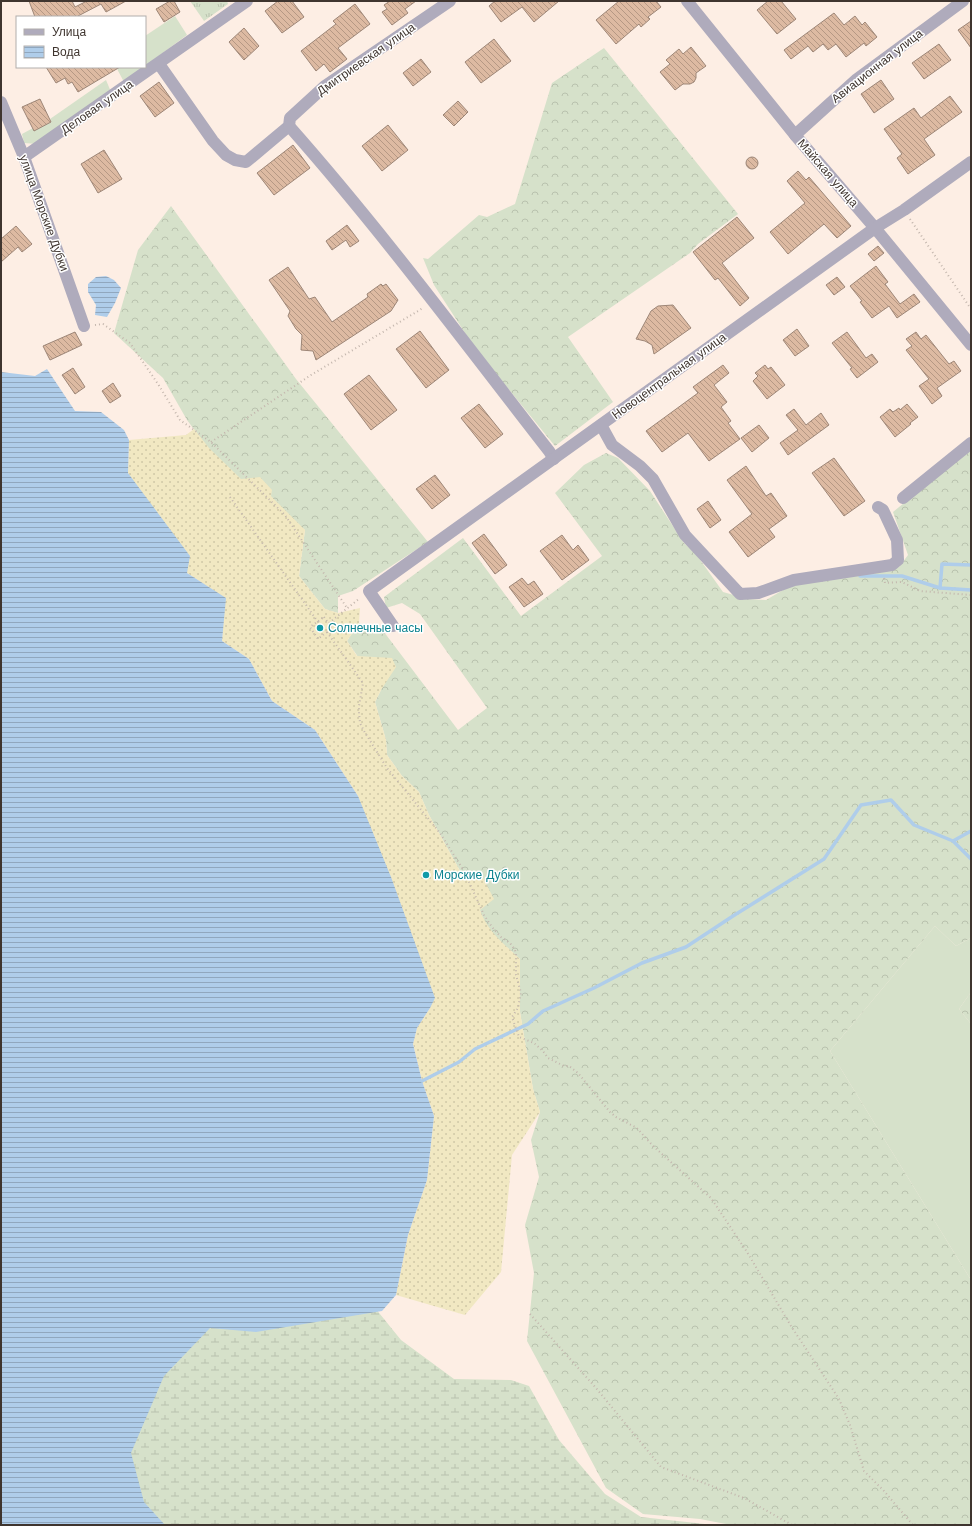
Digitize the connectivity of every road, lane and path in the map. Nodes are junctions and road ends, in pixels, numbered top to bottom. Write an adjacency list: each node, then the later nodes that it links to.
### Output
1 (450, 1): 7 (street, Дмитриевская улица)
2 (687, 1): 8 (street, Майская улица)
3 (963, 1): 8 (street, Авиационная улица)
4 (240, 3): 5 (street, Деловая улица)
5 (159, 64): 7 (street, Дмитриевская улица); 9 (street, Деловая улица)
6 (1, 102): 9 (street, улица Морские Дубки)
7 (289, 126): 13 (street)
8 (795, 134): 12 (street, Майская улица)
9 (24, 157): 15 (street, улица Морские Дубки)
10 (971, 162): 11 (street, Новоцентральная улица)
11 (904, 210): 12 (street, Новоцентральная улица); 14 (path)
12 (875, 228): 16 (street, Майская улица); 17 (street, Новоцентральная улица)
13 (433, 302): 18 (path); 20 (street)
14 (971, 309)
15 (84, 326): 18 (path)
16 (971, 345)
17 (602, 424): 20 (street, Новоцентральная улица); 23 (street)
18 (211, 442): 27 (path)
19 (971, 443): 22 (street)
20 (554, 459): 25 (street, Новоцентральная улица)
21 (230, 497): 28 (path)
22 (903, 498)
23 (878, 507)
24 (884, 581): 26 (path)
25 (369, 591): 27 (path); 30 (street)
26 (971, 595)
27 (347, 608): 29 (path)
28 (318, 622): 29 (path); 31 (path)
29 (328, 623): 31 (path)
30 (394, 626)
31 (327, 632): 34 (path)
32 (530, 1314): 33 (path)
33 (792, 1525)
34 (913, 1525)

